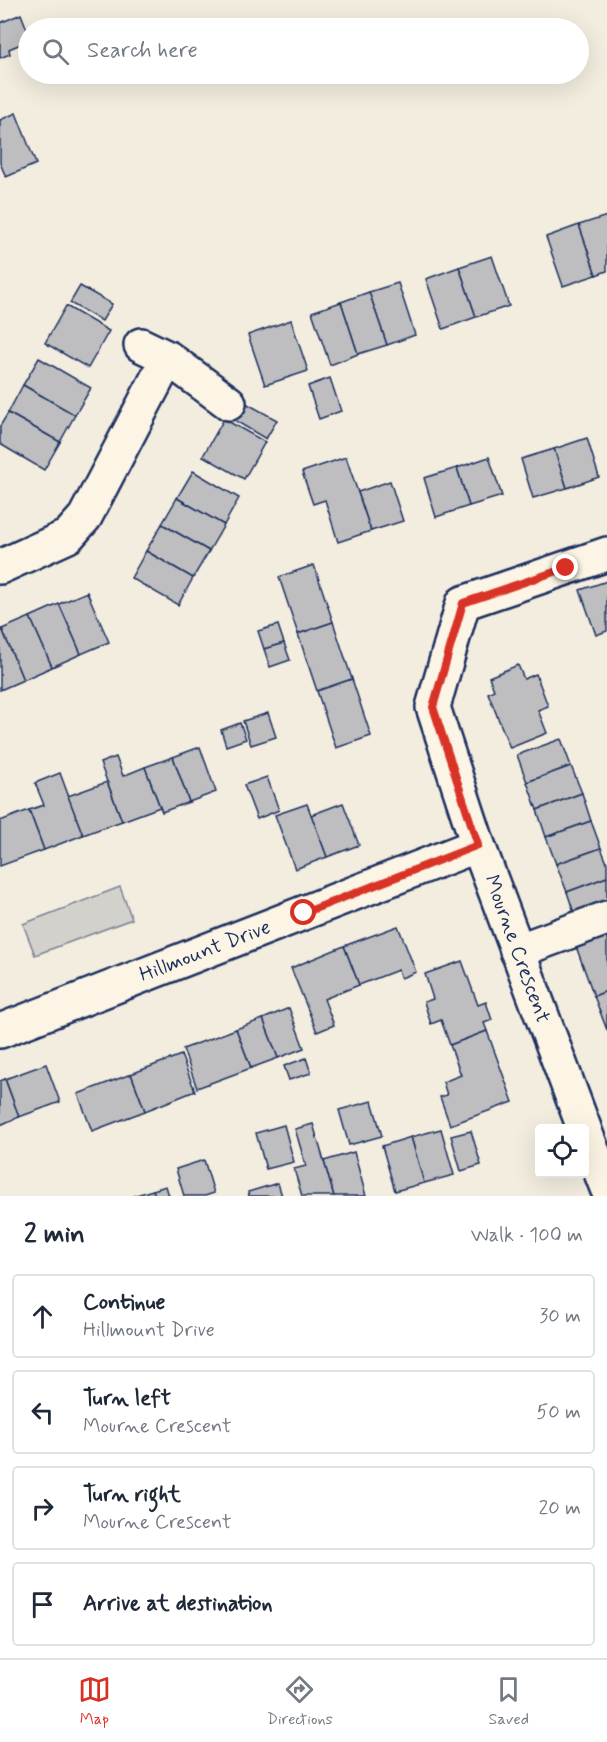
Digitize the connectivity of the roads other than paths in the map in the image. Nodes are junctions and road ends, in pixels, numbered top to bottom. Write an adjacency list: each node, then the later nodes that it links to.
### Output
1 (229, 403): 3 (street)
2 (607, 554): 4 (street, Mourne Crescent)
3 (0, 567)
4 (478, 845): 6 (street, Mourne Crescent); 7 (street, Hillmount Drive)
5 (607, 918): 6 (street)
6 (517, 951): 8 (street, Mourne Crescent)
7 (0, 1031)
8 (583, 1124)
9 (589, 1140): 10 (street, Mourne Crescent)
10 (607, 1188)

